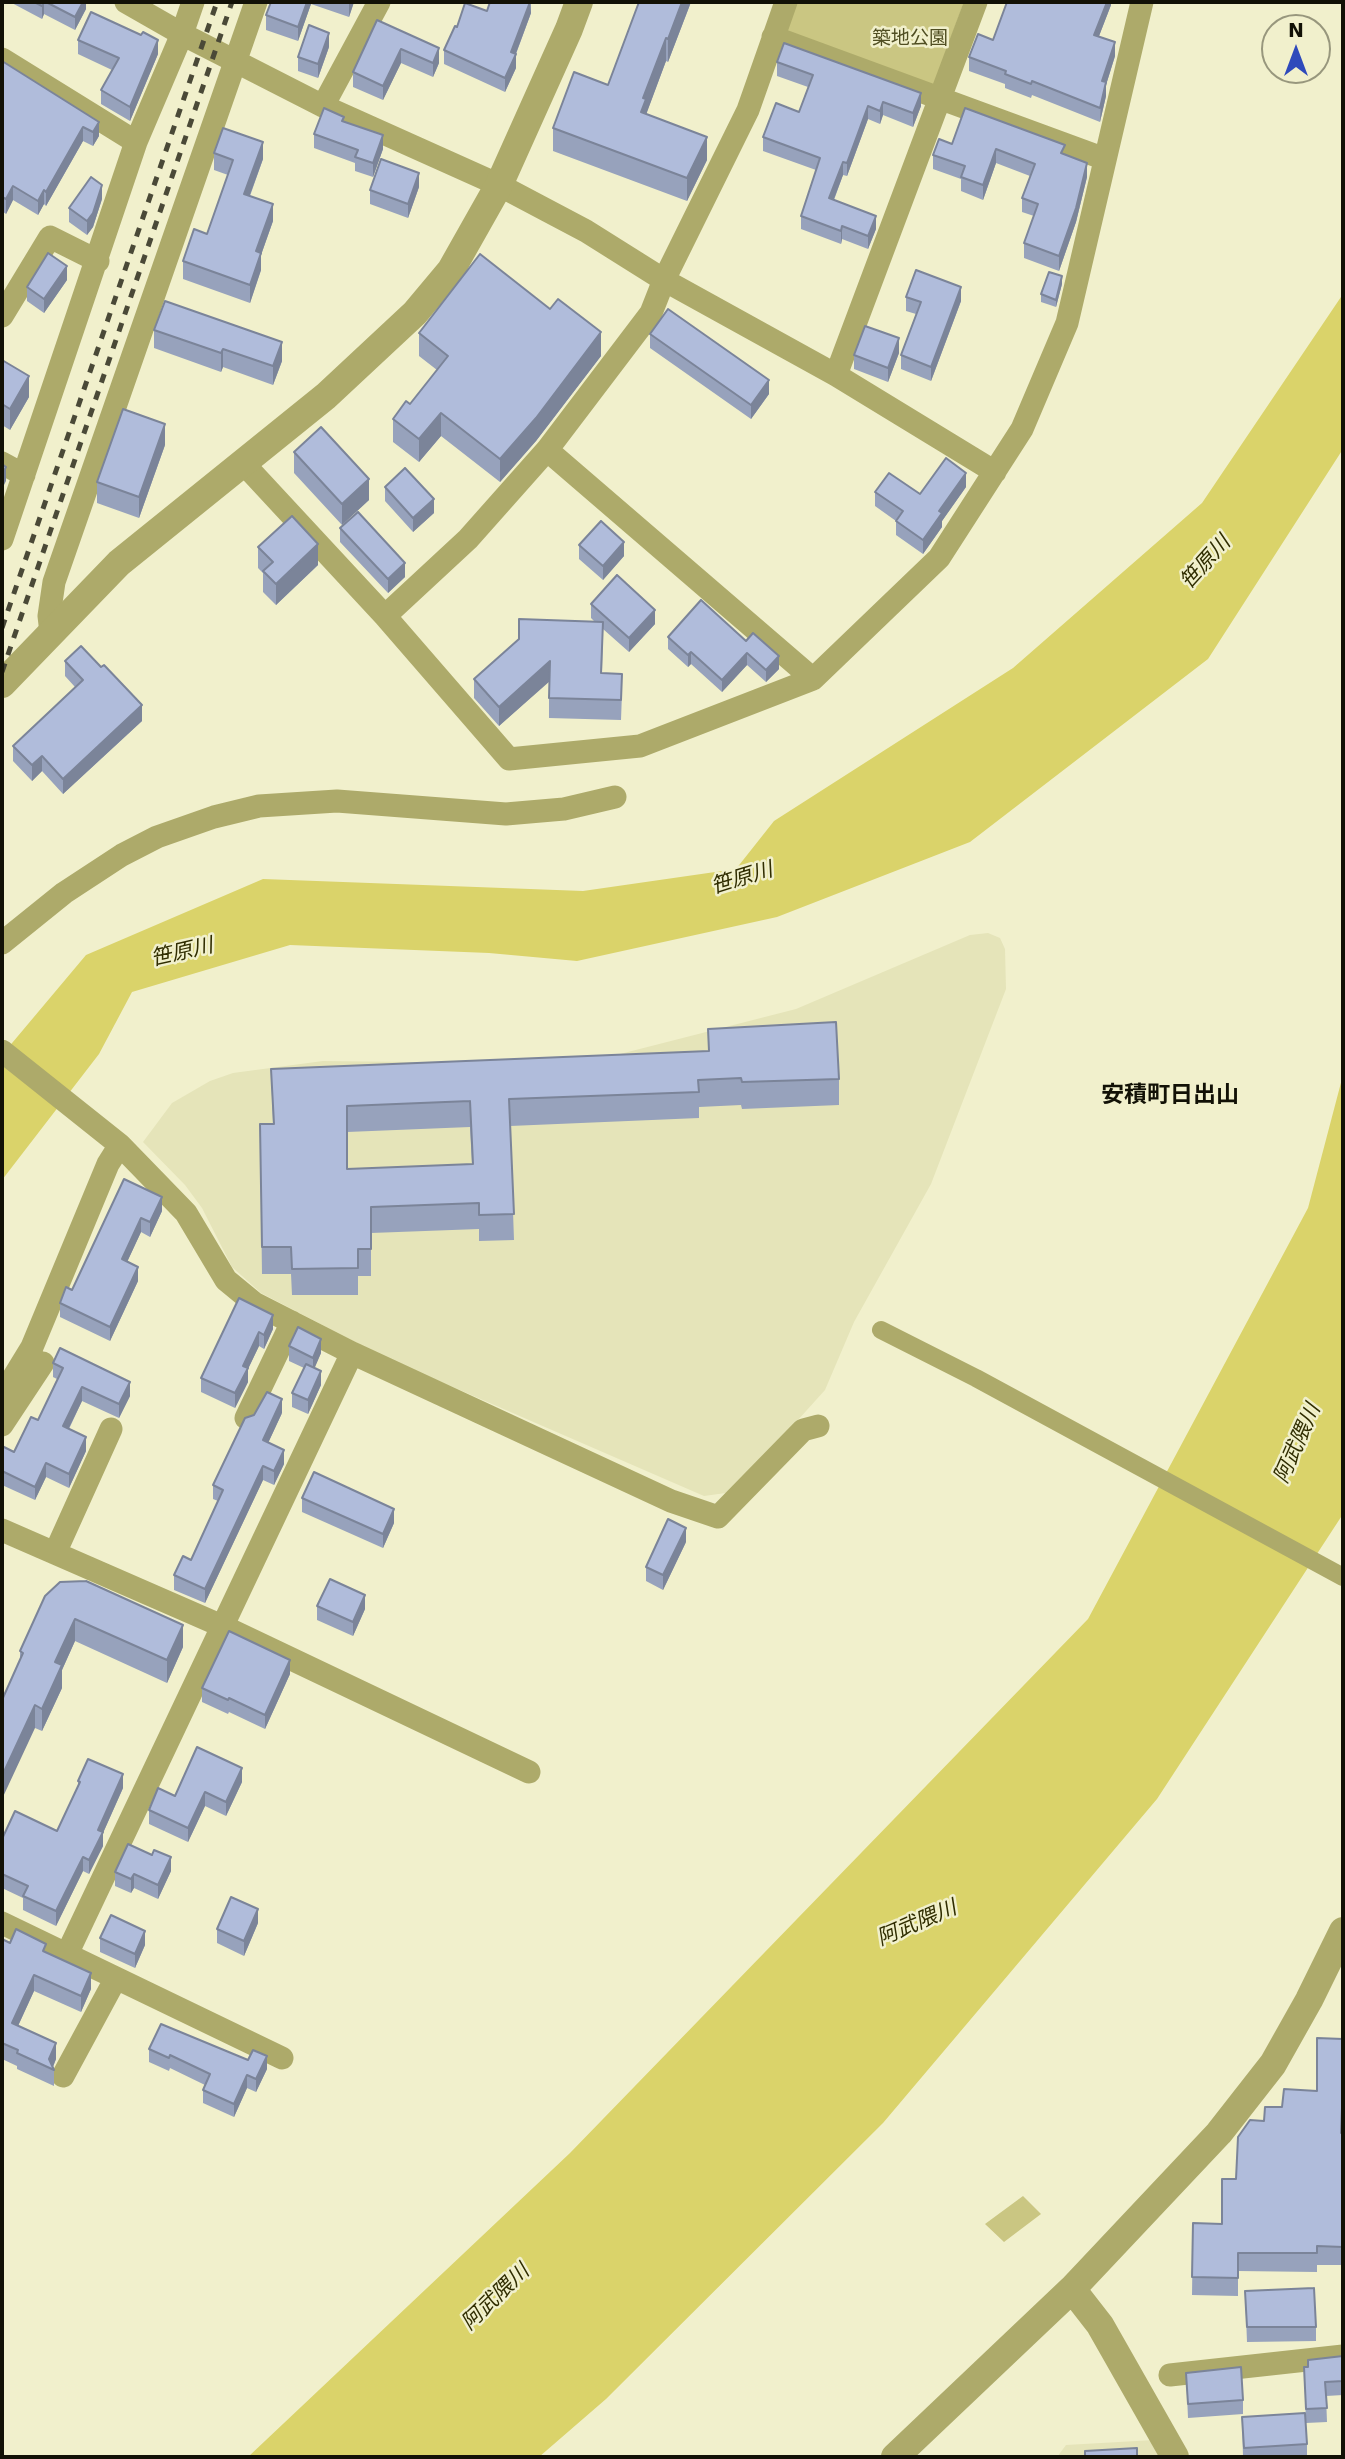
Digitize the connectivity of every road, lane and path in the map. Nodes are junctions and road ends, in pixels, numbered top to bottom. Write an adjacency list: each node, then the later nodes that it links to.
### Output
1 (126, 2): 9 (street)
2 (193, 2): 9 (street)
3 (256, 2): 12 (street)
4 (379, 2): 14 (street)
5 (579, 2): 17 (street)
6 (786, 2): 10 (street)
7 (976, 2): 13 (street)
8 (1142, 2): 16 (street)
9 (182, 34): 12 (street); 15 (street)
10 (773, 37): 13 (street); 19 (street)
11 (2, 59): 15 (street)
12 (235, 61): 14 (street); 29 (street)
13 (940, 99): 16 (street); 21 (street)
14 (323, 106): 17 (street)
15 (136, 142): 18 (street)
16 (1105, 159): 25 (street)
17 (499, 186): 19 (street); 24 (street)
18 (98, 261): 20 (street); 26 (street)
19 (664, 280): 21 (street); 22 (street)
20 (2, 316)
21 (836, 375): 25 (street)
22 (547, 450): 28 (street); 30 (street)
23 (2, 463): 26 (street)
24 (244, 464): 28 (street); 29 (street)
25 (995, 471): 30 (street)
26 (24, 475): 27 (street)
27 (2, 539)
28 (385, 616): 30 (street)
29 (51, 633): 31 (street)
30 (813, 679)
31 (2, 684)
32 (615, 797): 33 (street)
33 (2, 943)
34 (2, 1051): 35 (street)
35 (115, 1141): 36 (street); 40 (street)
36 (292, 1322): 38 (street); 41 (street)
37 (881, 1330): 47 (street)
38 (352, 1353): 43 (street); 48 (street)
39 (43, 1363): 42 (street)
40 (2, 1396)
41 (246, 1418)
42 (2, 1425)
43 (818, 1426)
44 (111, 1429): 46 (street)
45 (2, 1530): 46 (street)
46 (55, 1553): 48 (street)
47 (1343, 1577)
48 (222, 1626): 49 (street); 52 (street)
49 (529, 1772)
50 (2, 1923): 52 (street)
51 (1341, 1944): 56 (street)
52 (66, 1954): 53 (street)
53 (116, 1978): 54 (street); 55 (street)
54 (282, 2058)
55 (63, 2076)
56 (1072, 2290): 59 (street); 60 (street)
57 (1343, 2356): 58 (street)
58 (1170, 2375)
59 (895, 2457)
60 (1175, 2457)

